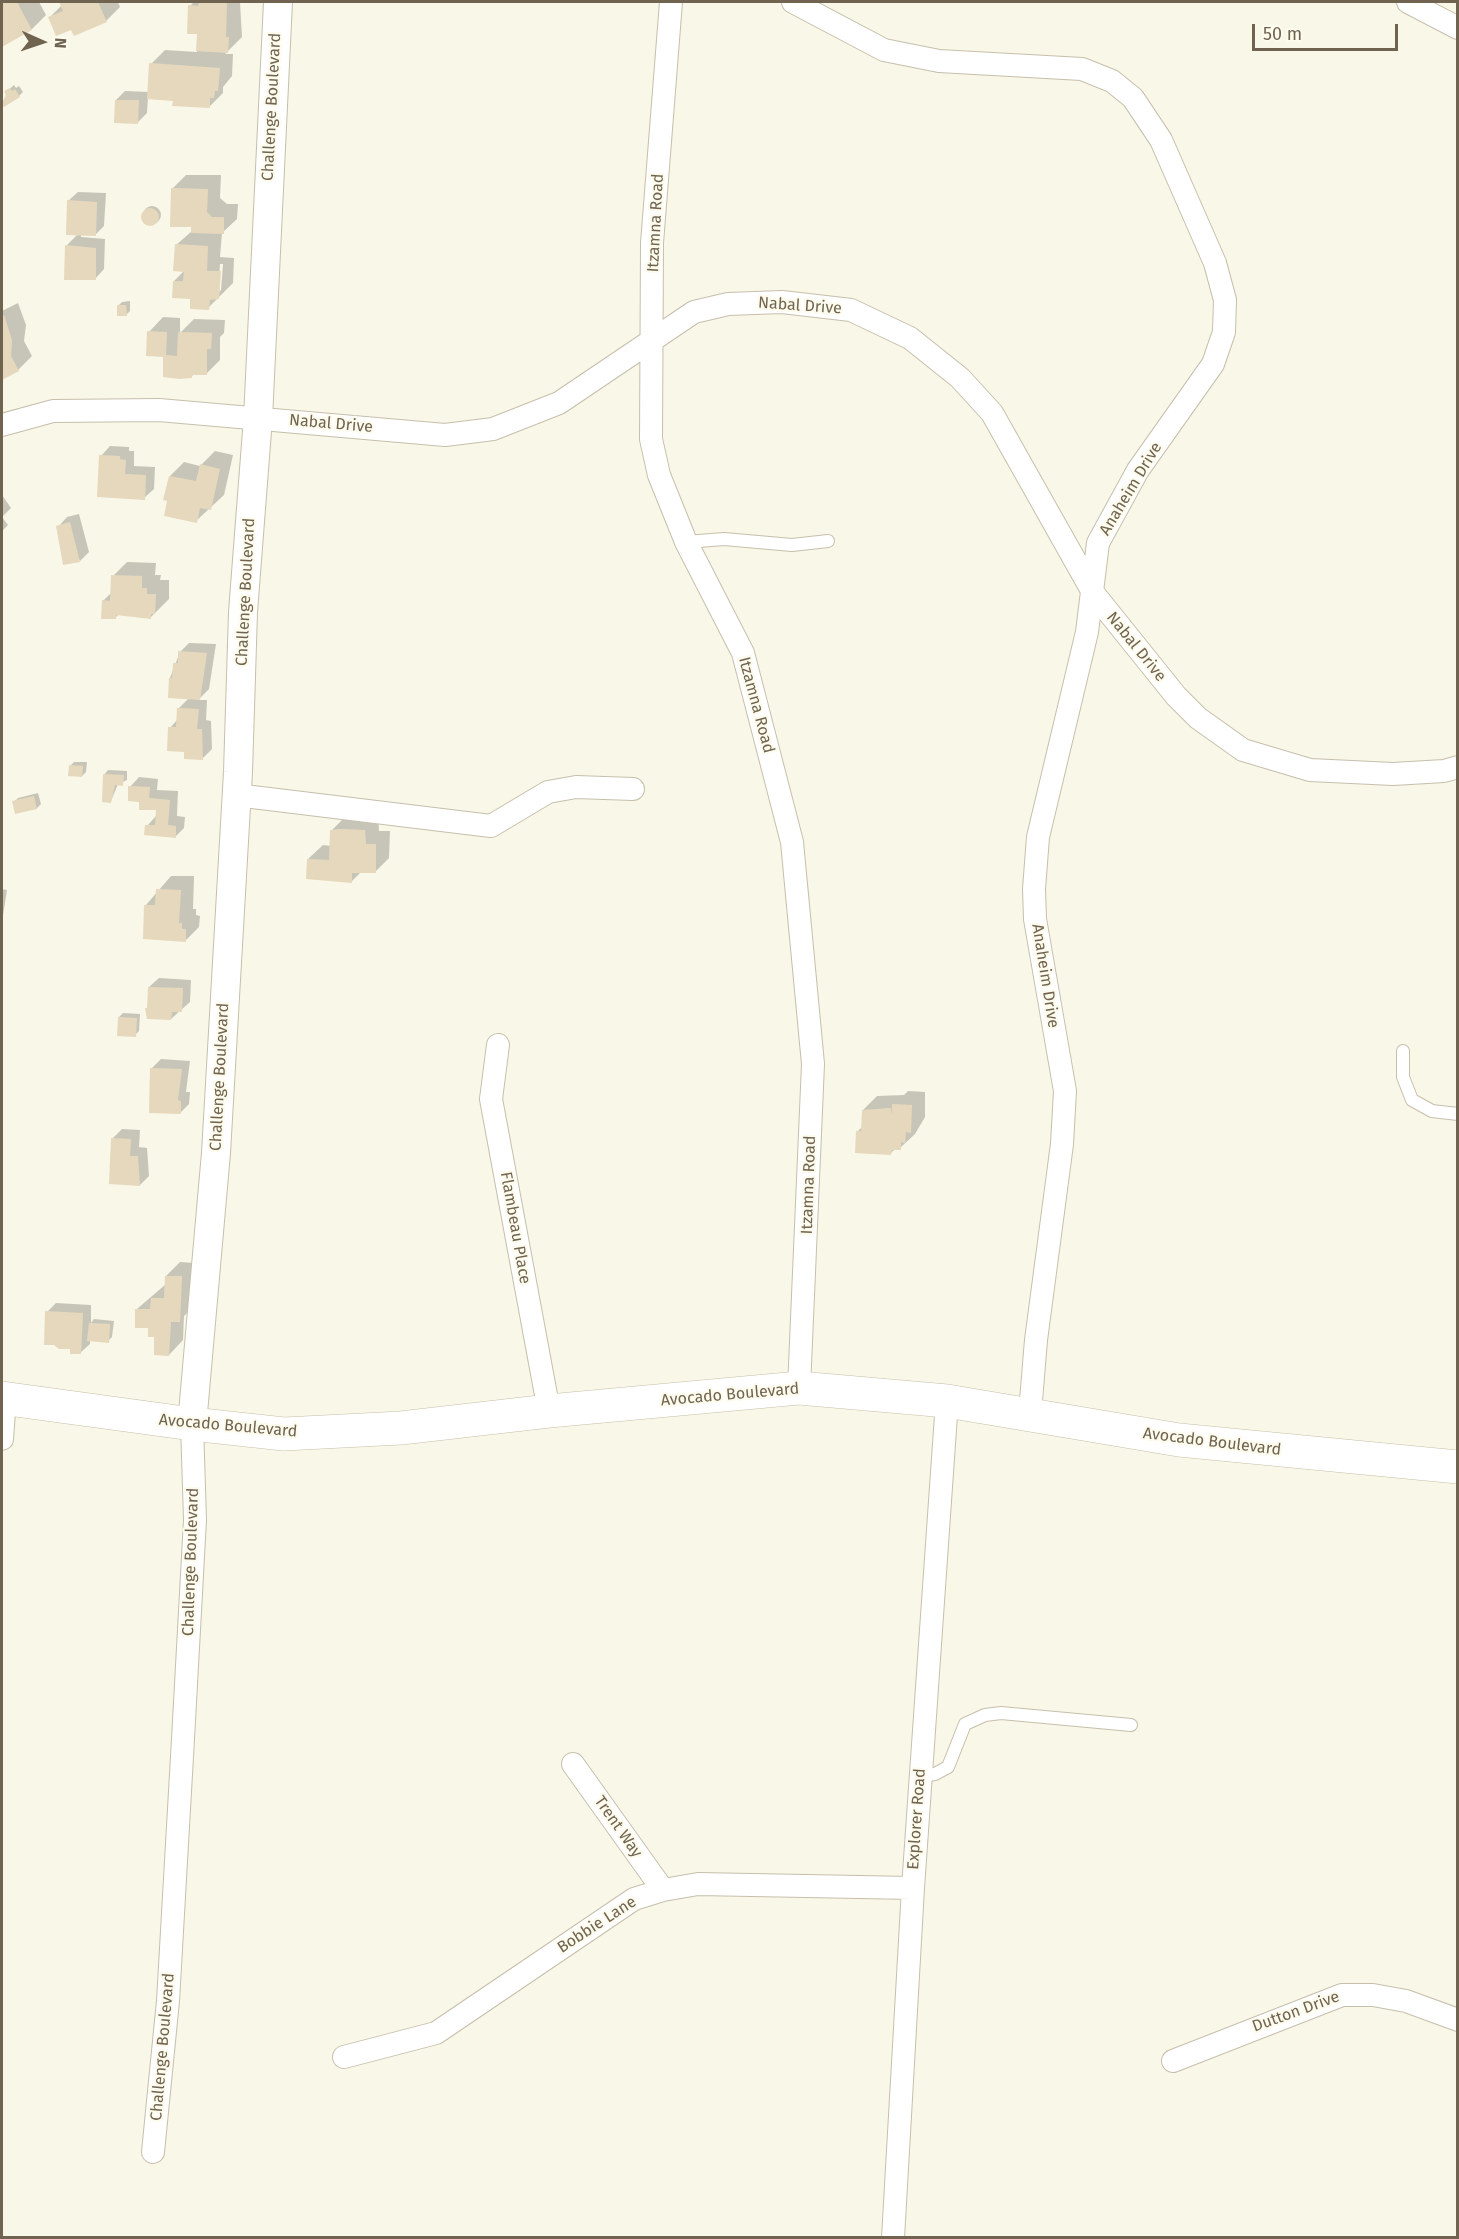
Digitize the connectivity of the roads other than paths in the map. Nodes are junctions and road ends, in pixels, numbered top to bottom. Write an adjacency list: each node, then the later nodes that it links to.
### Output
1 (278, 2): 7 (street, Challenge Boulevard)
2 (672, 2): 6 (street, Itzamna Road)
3 (793, 2): 11 (street, Anaheim Drive)
4 (1407, 2): 5 (street)
5 (1458, 28)
6 (654, 338): 7 (street, Nabal Drive); 10 (street, Itzamna Road); 11 (street, Nabal Drive)
7 (258, 418): 8 (street, Nabal Drive); 14 (street, Challenge Boulevard)
8 (2, 425)
9 (828, 541): 10 (lane)
10 (686, 542): 18 (street, Itzamna Road)
11 (1094, 594): 12 (street, Nabal Drive); 22 (street, Anaheim Drive)
12 (1458, 766)
13 (633, 789): 14 (street)
14 (236, 795): 23 (street, Challenge Boulevard)
15 (498, 1045): 21 (street, Flambeau Place)
16 (1403, 1051): 17 (lane)
17 (1458, 1114)
18 (799, 1389): 20 (main road, Avocado Boulevard); 21 (main road, Avocado Boulevard)
19 (3, 1398): 23 (main road, Avocado Boulevard); 24 (street)
20 (946, 1401): 22 (main road, Avocado Boulevard); 28 (street, Explorer Road)
21 (549, 1411): 23 (main road, Avocado Boulevard)
22 (1029, 1413): 25 (main road, Avocado Boulevard)
23 (192, 1424): 34 (street, Challenge Boulevard)
24 (2, 1439)
25 (1458, 1467)
26 (1131, 1725): 28 (lane)
27 (573, 1764): 30 (street, Trent Way)
28 (920, 1776): 29 (street, Explorer Road)
29 (913, 1888): 30 (street, Bobbie Lane); 35 (street, Explorer Road)
30 (663, 1890): 32 (street, Bobbie Lane)
31 (1458, 2020): 33 (street, Dutton Drive)
32 (344, 2057)
33 (1173, 2061)
34 (153, 2152)
35 (893, 2238)

